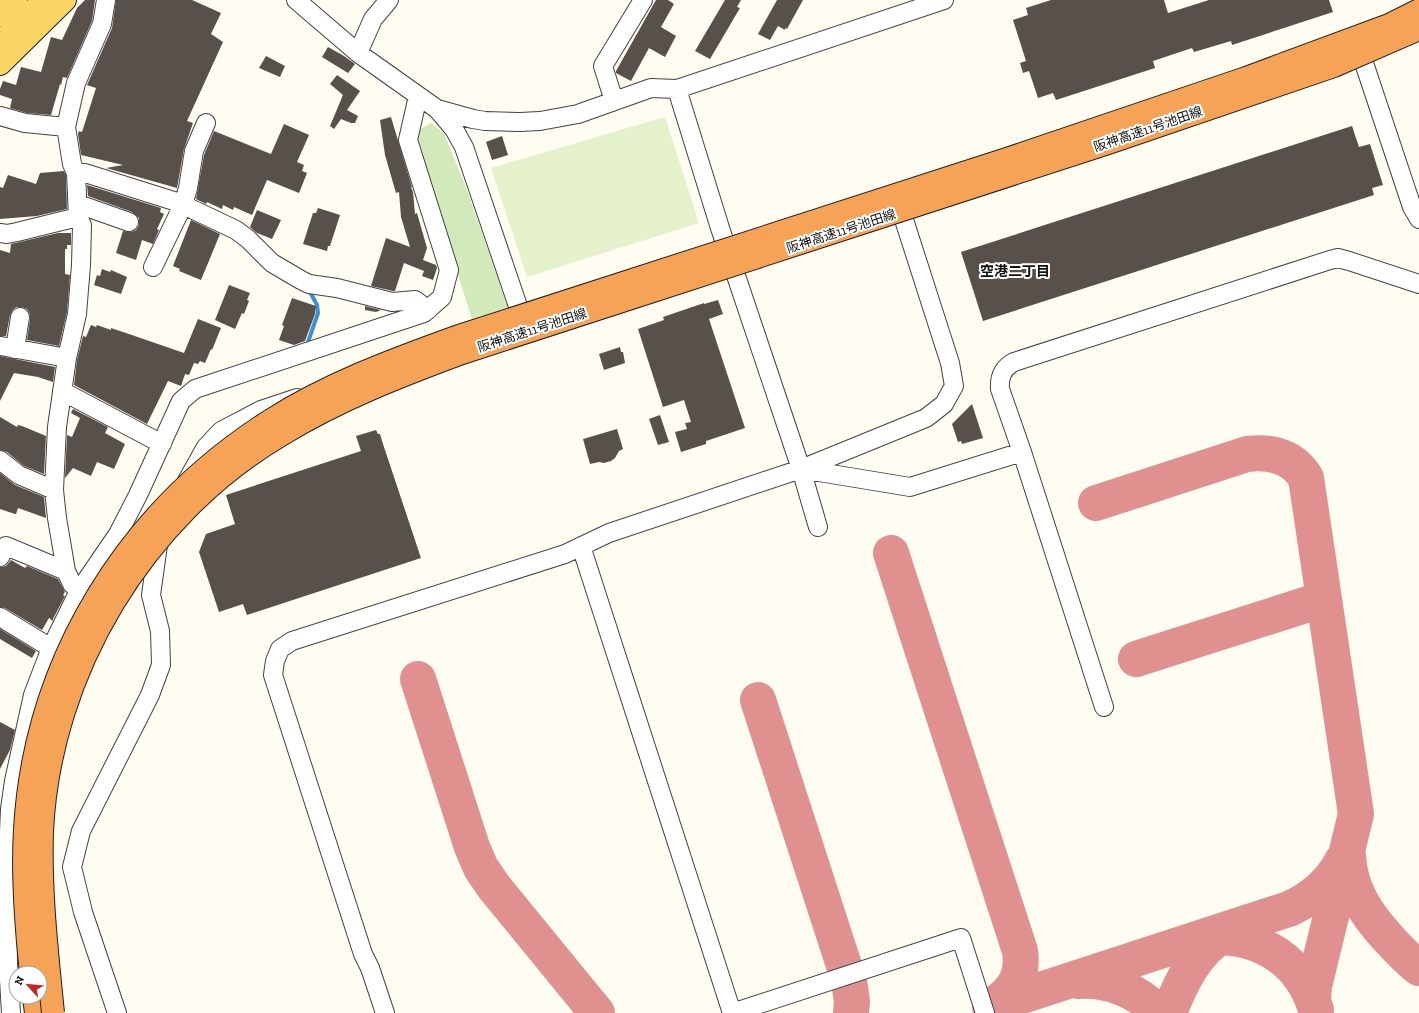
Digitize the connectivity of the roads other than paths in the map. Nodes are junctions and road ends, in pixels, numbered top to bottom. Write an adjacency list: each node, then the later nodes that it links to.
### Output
1 (16, 0): 10 (main road)
2 (65, 0): 15 (main road)
3 (106, 0): 22 (street)
4 (296, 0): 14 (street)
5 (389, 0): 14 (street)
6 (643, 0): 18 (street)
7 (944, 0): 16 (street)
8 (41, 3): 12 (main road)
9 (1419, 10): 53 (highway, 阪神高速11号池田線, bridge)
10 (0, 15)
11 (1417, 29): 13 (street); 55 (highway, 阪神高速11号池田線, bridge)
12 (0, 42)
13 (1359, 48): 24 (street); 27 (street)
14 (358, 53): 17 (street)
15 (0, 64)
16 (677, 89): 18 (street); 30 (street)
17 (418, 96): 19 (street); 33 (street)
18 (614, 101): 19 (street)
19 (437, 109): 35 (street)
20 (0, 116): 22 (street)
21 (206, 123): 25 (street)
22 (66, 127): 23 (street)
23 (76, 173): 25 (street); 26 (street)
24 (898, 201): 30 (street); 42 (street)
25 (183, 205): 31 (street); 33 (street)
26 (78, 210): 28 (street); 29 (street); 37 (street)
27 (1419, 219)
28 (129, 222)
29 (0, 233)
30 (730, 257): 35 (street); 42 (street)
31 (153, 267)
32 (1419, 284): 40 (street)
33 (428, 310): 39 (street)
34 (20, 317): 36 (street)
35 (524, 324): 56 (street)
36 (8, 348): 37 (street)
37 (67, 358): 38 (street)
38 (62, 391): 39 (street); 43 (street)
39 (162, 444): 48 (street)
40 (1022, 452): 42 (street); 51 (street)
41 (0, 460): 43 (street)
42 (801, 469): 44 (street); 45 (street)
43 (54, 490): 47 (street)
44 (818, 527)
45 (581, 546): 57 (street); 58 (street)
46 (0, 557): 47 (street)
47 (66, 571): 48 (street)
48 (79, 591): 50 (street)
49 (0, 617): 50 (street)
50 (51, 648): 52 (street)
51 (1104, 707)
52 (7, 781): 54 (street)
53 (30, 965)
54 (11, 1013)
55 (53, 1013)
56 (117, 1013)
57 (385, 1013)
58 (732, 1013): 59 (street)
59 (985, 1013)

